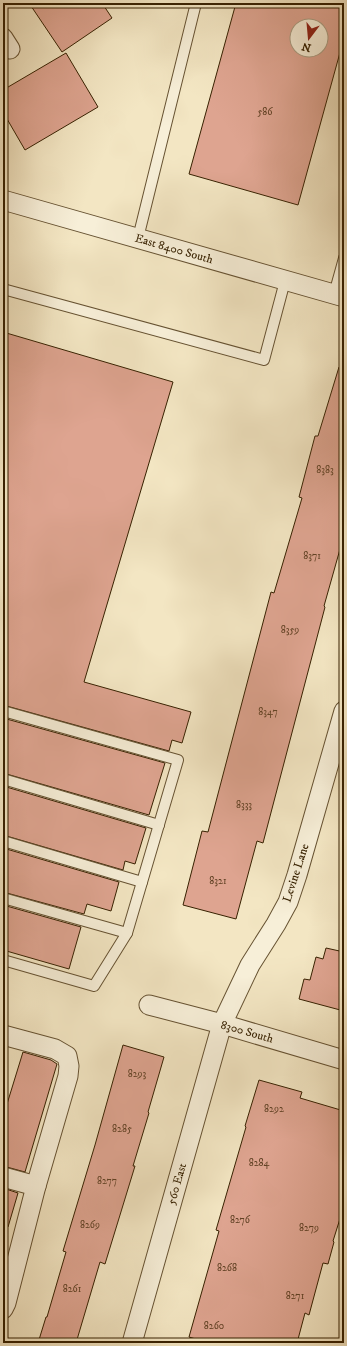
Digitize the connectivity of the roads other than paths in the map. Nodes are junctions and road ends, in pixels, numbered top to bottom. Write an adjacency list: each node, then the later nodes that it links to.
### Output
1 (196, 3): 3 (lane)
2 (3, 200): 3 (street, East 8400 South)
3 (138, 238): 5 (street, East 8400 South)
4 (344, 258): 7 (lane)
5 (285, 281): 6 (lane); 7 (street, East 8400 South)
6 (3, 288)
7 (339, 296)
8 (3, 711): 11 (lane)
9 (344, 711): 18 (street, Levine Lane)
10 (3, 779): 11 (lane)
11 (159, 825): 13 (lane)
12 (3, 842): 13 (lane)
13 (142, 882): 15 (lane)
14 (3, 898): 15 (lane)
15 (127, 933): 16 (lane)
16 (3, 960)
17 (149, 1005): 18 (street, 8300 South)
18 (222, 1024): 20 (street, 8300 South); 24 (street, 560 East)
19 (3, 1035): 22 (street)
20 (344, 1060)
21 (3, 1177): 22 (street)
22 (36, 1186): 23 (street)
23 (3, 1309)
24 (132, 1343)

